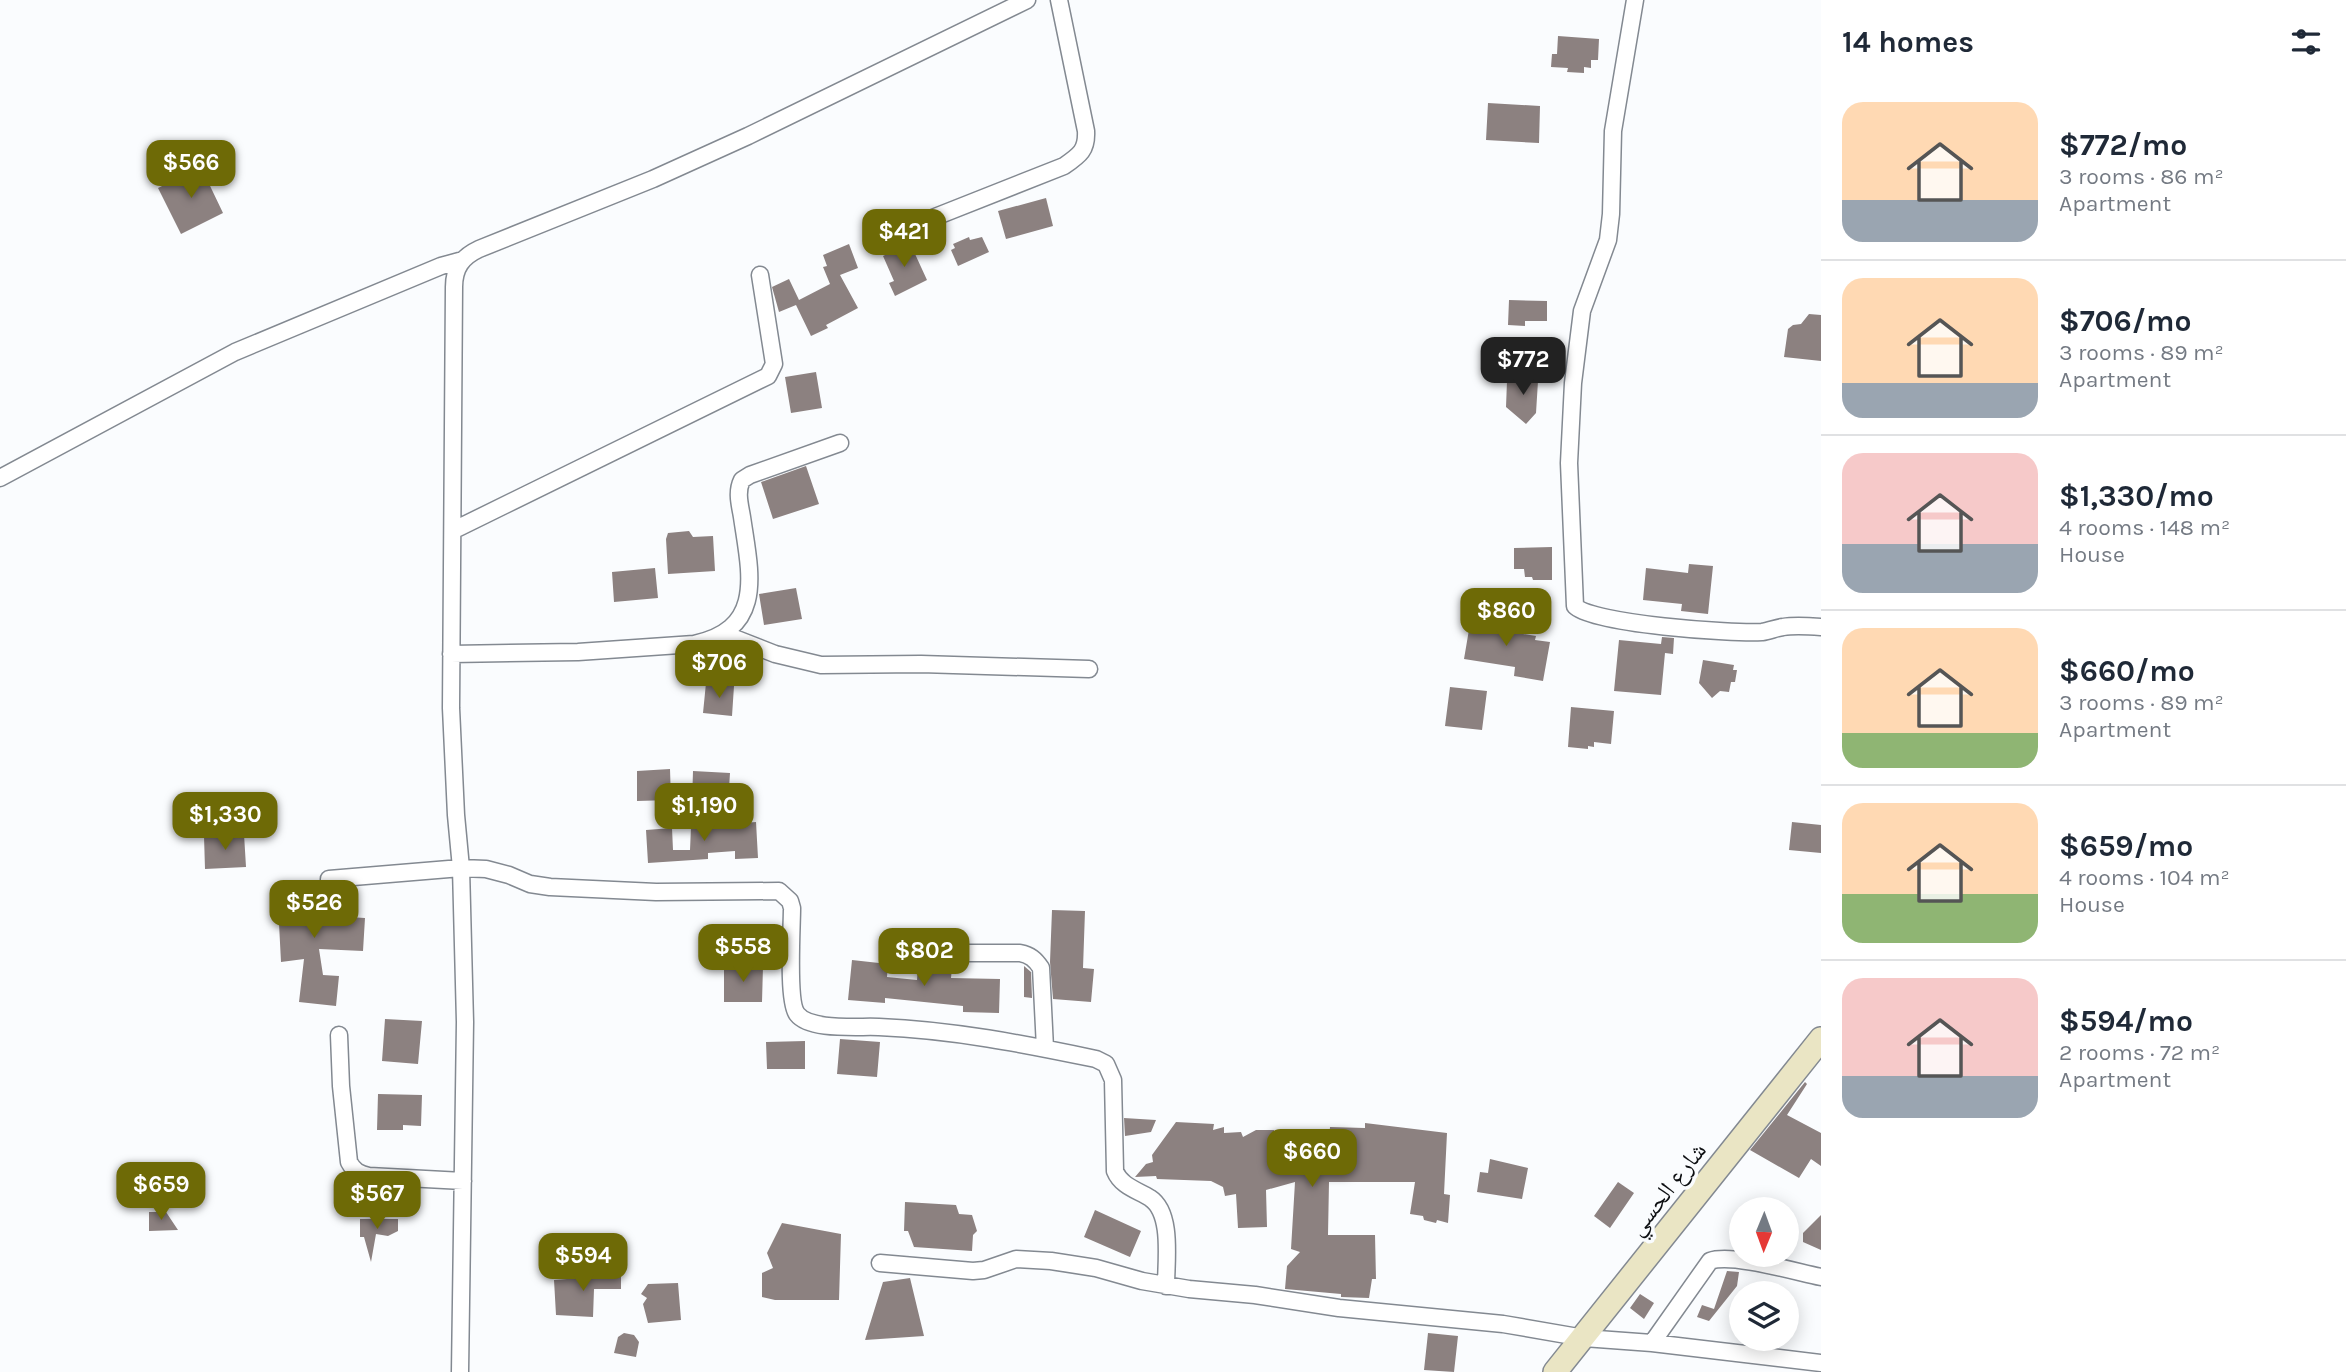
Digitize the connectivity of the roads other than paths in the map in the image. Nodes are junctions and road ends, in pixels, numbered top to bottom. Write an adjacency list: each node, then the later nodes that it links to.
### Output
1 (1027, 0): 5 (street)
2 (1059, 0): 4 (street)
3 (1636, 0): 10 (street)
4 (893, 242)
5 (463, 260): 8 (street); 9 (street)
6 (760, 275): 9 (street)
7 (840, 443): 11 (street)
8 (0, 478)
9 (454, 530): 12 (street)
10 (1821, 626)
11 (724, 634): 12 (street); 13 (street)
12 (451, 654): 14 (street)
13 (1089, 669)
14 (461, 869): 15 (street); 19 (street); 20 (street)
15 (329, 879)
16 (898, 953): 19 (street)
17 (339, 1035): 20 (street)
18 (1821, 1039): 24 (street, شارع الحسي)
19 (1045, 1048): 23 (street)
20 (463, 1181): 27 (street)
21 (880, 1263): 23 (street)
22 (1821, 1277): 25 (street)
23 (1166, 1286): 24 (street)
24 (1584, 1338): 25 (street); 28 (street, شارع الحسي)
25 (1652, 1343): 26 (street)
26 (1821, 1363)
27 (460, 1372)
28 (1555, 1372)

